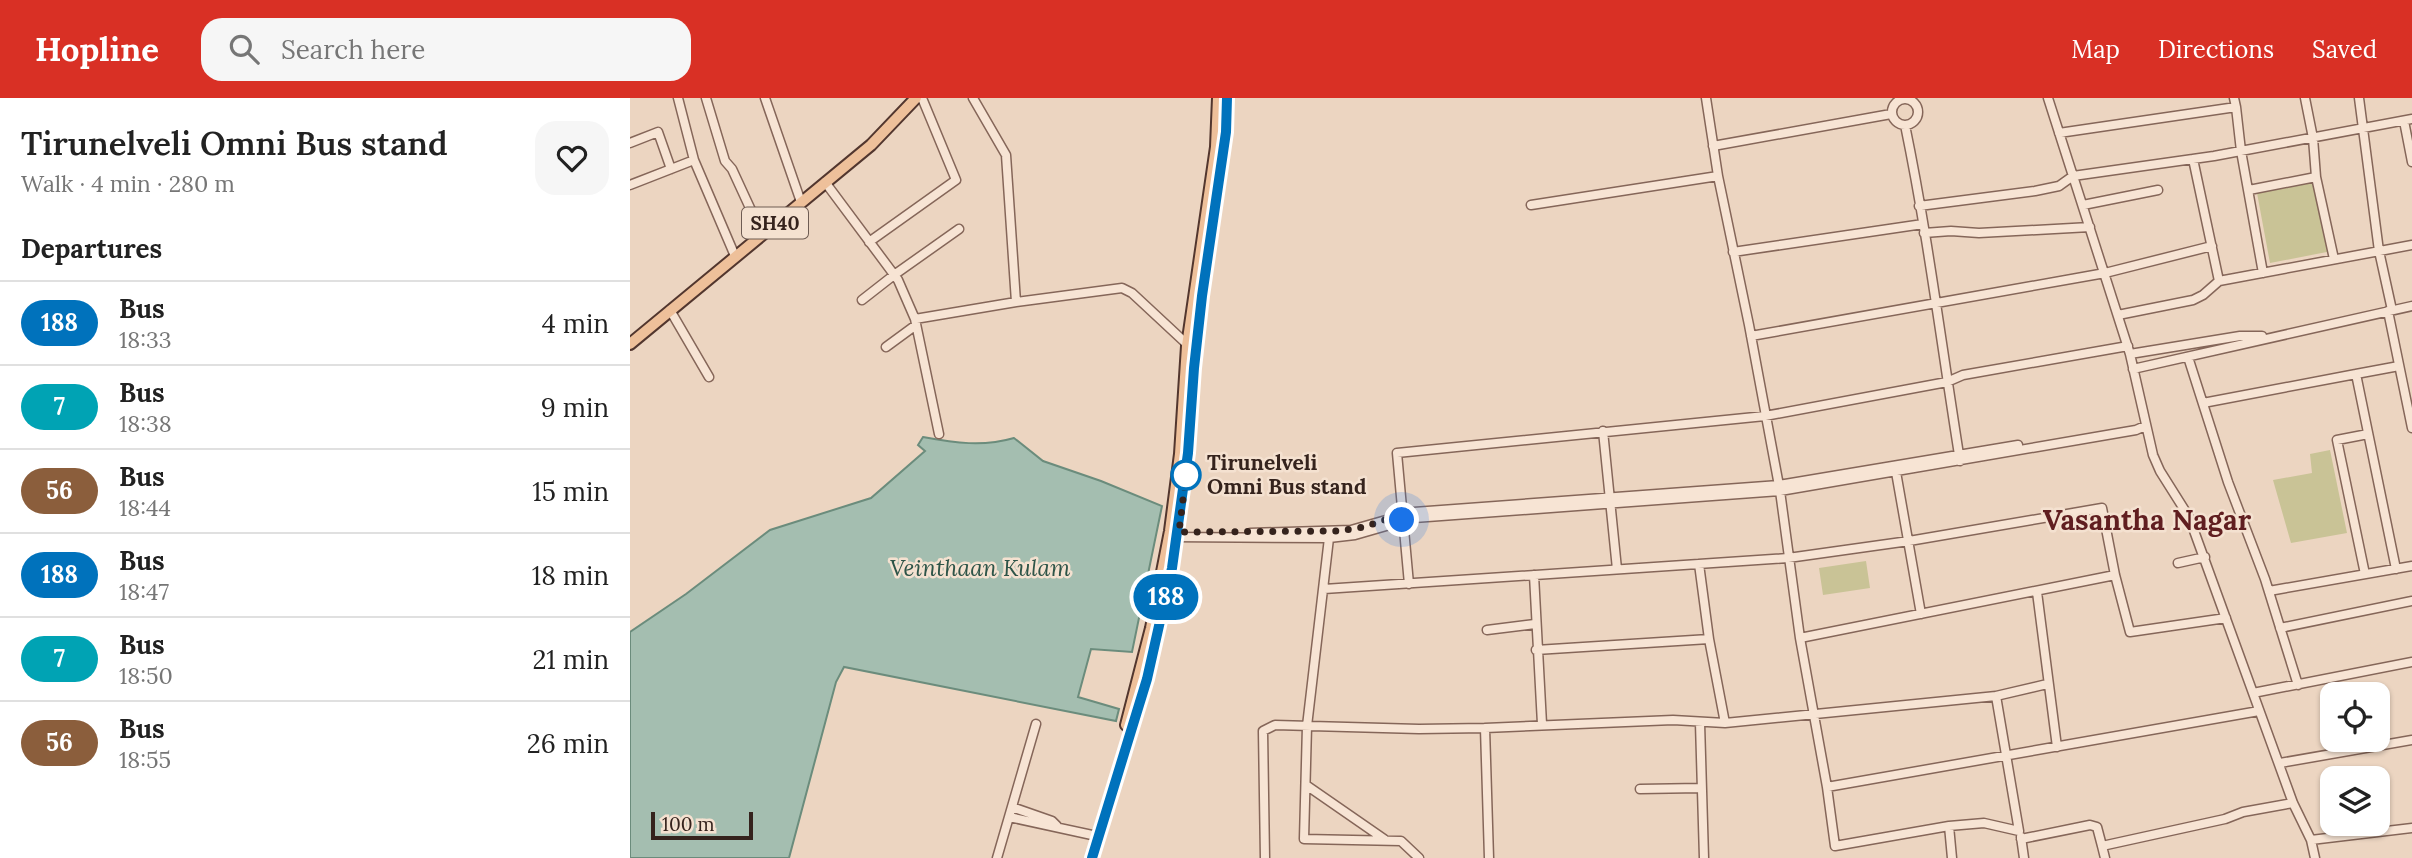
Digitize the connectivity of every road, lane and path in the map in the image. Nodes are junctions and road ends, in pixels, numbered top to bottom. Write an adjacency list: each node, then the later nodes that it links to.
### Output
1 (678, 98): 26 (street)
2 (706, 98): 43 (street)
3 (765, 98): 36 (street)
4 (916, 98): 32 (main road, SH40)
5 (922, 98): 44 (street)
6 (973, 98): 56 (street)
7 (1218, 98): 67 (main road)
8 (1227, 98): 67 (main road)
9 (1706, 98): 23 (street)
10 (2048, 98): 20 (street)
11 (2305, 98): 21 (street)
12 (2359, 98): 19 (street)
13 (1898, 99): 14 (street); 16 (street)
14 (1912, 99): 18 (street)
15 (2235, 102): 20 (street); 24 (street)
16 (1891, 114): 18 (street); 23 (street)
17 (2408, 120): 19 (street); 27 (street)
18 (1905, 125): 39 (street)
19 (2363, 128): 21 (street); 47 (street)
20 (2059, 132): 30 (street)
21 (2314, 138): 24 (street); 31 (street)
22 (630, 143): 28 (street)
23 (1713, 146): 29 (street)
24 (2241, 151): 25 (street); 35 (street)
25 (2193, 159): 30 (street); 46 (street)
26 (694, 160): 28 (street); 49 (street)
27 (2412, 162)
28 (671, 169): 33 (street)
29 (1718, 176): 37 (street); 48 (street)
30 (2073, 176): 38 (street); 39 (street)
31 (2316, 177): 35 (street); 50 (street)
32 (825, 182): 36 (main road, SH40); 44 (street)
33 (630, 185)
34 (2158, 190): 38 (street)
35 (2249, 190): 51 (street)
36 (801, 202): 43 (main road, SH40)
37 (1531, 205)
38 (2082, 205): 41 (street)
39 (1919, 206): 40 (street)
40 (1923, 228): 41 (street); 48 (street); 57 (street)
41 (2090, 228): 52 (street)
42 (959, 229): 53 (street)
43 (762, 234): 49 (main road, SH40)
44 (869, 242): 53 (street)
45 (2412, 245): 47 (street)
46 (2212, 246): 52 (street); 54 (street)
47 (2379, 251): 50 (street); 60 (street)
48 (1733, 252): 63 (street)
49 (735, 256): 59 (main road, SH40)
50 (2334, 259): 51 (street)
51 (2263, 273): 54 (street)
52 (2105, 274): 57 (street); 61 (street)
53 (894, 275): 55 (street); 62 (street)
54 (2220, 281): 61 (street)
55 (862, 300)
56 (1016, 302): 62 (street); 67 (street)
57 (1937, 303): 63 (street); 74 (street)
58 (2412, 306): 60 (street)
59 (670, 310): 65 (main road, SH40); 73 (street)
60 (2390, 311): 64 (street); 70 (street)
61 (2118, 315): 68 (street)
62 (915, 322): 66 (street); 80 (street)
63 (1751, 336): 76 (street)
64 (2279, 336): 68 (street); 69 (street)
65 (630, 344)
66 (886, 347)
67 (1191, 347): 87 (main road)
68 (2129, 350): 71 (street); 74 (street)
69 (2188, 357): 71 (street); 75 (street)
70 (2399, 366): 72 (street); 78 (street)
71 (2133, 369): 77 (street)
72 (2356, 374): 75 (street); 81 (street)
73 (709, 377)
74 (1947, 382): 76 (street); 82 (street)
75 (2203, 404): 102 (street)
76 (1765, 416): 79 (street); 84 (street)
77 (2145, 426): 82 (street); 90 (street)
78 (2412, 428)
79 (1603, 431): 85 (street); 86 (street)
80 (939, 434)
81 (2368, 434): 96 (street); 99 (street)
82 (1960, 458): 83 (street); 84 (street)
83 (1896, 472): 84 (street); 89 (street)
84 (1779, 488): 85 (street); 91 (street)
85 (1610, 500): 86 (street); 95 (street)
86 (1402, 517): 87 (street); 88 (street); 100 (street)
87 (1174, 534): 88 (street); 140 (main road); 148 (main road)
88 (1329, 538): 101 (street)
89 (1909, 541): 91 (street); 98 (street); 105 (street)
90 (2205, 557): 92 (street); 106 (street)
91 (1788, 558): 93 (street); 110 (street)
92 (2178, 562)
93 (1699, 564): 95 (street); 111 (street)
94 (2412, 566): 96 (street)
95 (1617, 569): 97 (street)
96 (2396, 569): 99 (street)
97 (1534, 575): 100 (street); 107 (street)
98 (2115, 575): 103 (street); 106 (street)
99 (2365, 575): 102 (street)
100 (1409, 584): 101 (street)
101 (1324, 589): 124 (street)
102 (2269, 591): 108 (street)
103 (2036, 592): 105 (street); 114 (street)
104 (2412, 601): 108 (street)
105 (1921, 614): 110 (street)
106 (2226, 618): 116 (street)
107 (1535, 624): 109 (street); 112 (street)
108 (2280, 628): 115 (street)
109 (1487, 630)
110 (1800, 638): 119 (street)
111 (1709, 639): 112 (street); 121 (street)
112 (1536, 650): 123 (street)
113 (2412, 662): 115 (street)
114 (2047, 684): 117 (street); 127 (street)
115 (2298, 685): 116 (street)
116 (2253, 693): 118 (street)
117 (1996, 696): 119 (street); 128 (street)
118 (2259, 711): 127 (street); 129 (street)
119 (1814, 713): 121 (street); 131 (street)
120 (1700, 723): 121 (street); 123 (street); 132 (street)
121 (1725, 723)
122 (1037, 724): 135 (street)
123 (1542, 724): 125 (street)
124 (1307, 726): 125 (street); 130 (street); 149 (street)
125 (1485, 728): 151 (street)
126 (2412, 740): 129 (street)
127 (2057, 747): 128 (street)
128 (2006, 756): 131 (street); 141 (street)
129 (2280, 763): 134 (street)
130 (1306, 785): 142 (street); 142 (street)
131 (1827, 787): 144 (street)
132 (1700, 788): 133 (street); 152 (street)
133 (1640, 789)
134 (2293, 803): 143 (street); 145 (street)
135 (1012, 807): 136 (street); 137 (street)
136 (1009, 817): 137 (street); 146 (street)
137 (1057, 826): 140 (street)
138 (1949, 826): 141 (street); 144 (street); 154 (street)
139 (2412, 828): 143 (street)
140 (1093, 835): 147 (main road)
141 (2020, 835): 145 (street); 155 (street)
142 (1385, 840): 150 (street)
143 (2311, 840): 157 (street)
144 (1835, 846): 153 (street)
145 (2102, 846): 156 (street)
146 (997, 858)
147 (1085, 858)
148 (1092, 858)
149 (1265, 858)
150 (1419, 858)
151 (1489, 858)
152 (1704, 858)
153 (1836, 858)
154 (1952, 858)
155 (2025, 858)
156 (2105, 858)
157 (2315, 858)

